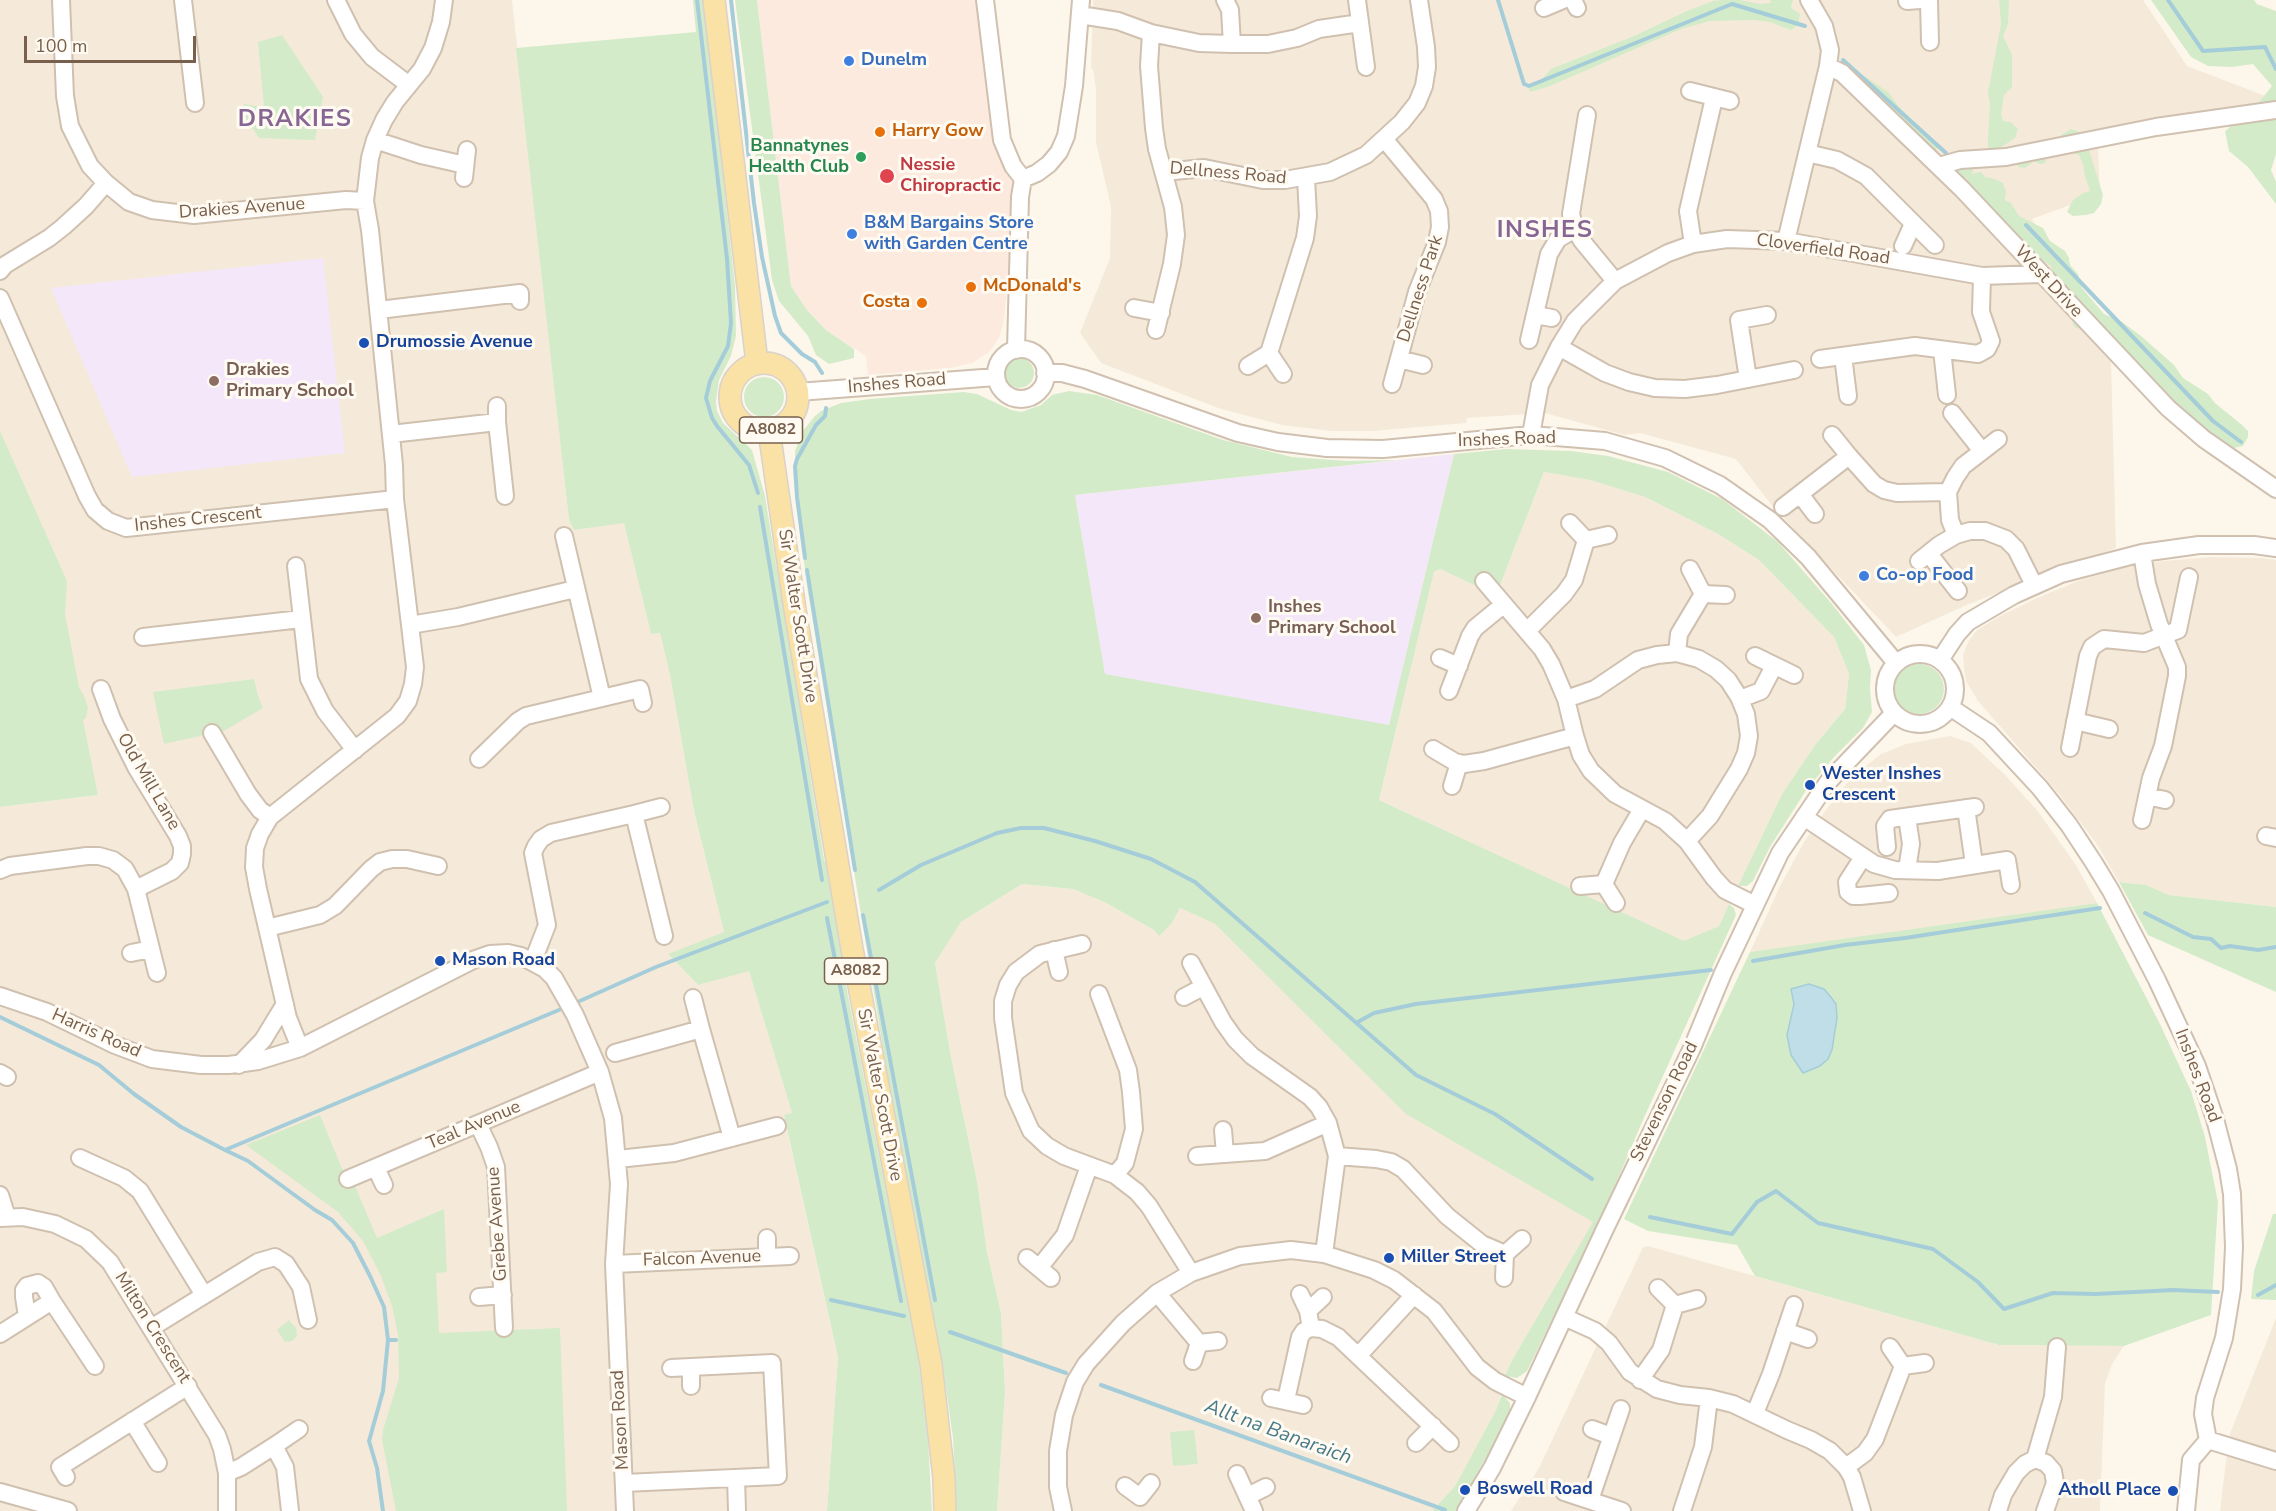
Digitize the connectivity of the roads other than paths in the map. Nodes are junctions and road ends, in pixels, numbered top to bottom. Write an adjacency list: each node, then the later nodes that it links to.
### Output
1 (62, 0): 34 (street, Drakies Avenue)
2 (183, 0): 23 (street)
3 (336, 0): 21 (street)
4 (444, 0): 21 (street)
5 (714, 0): 63 (main road)
6 (985, 0): 33 (street)
7 (1225, 0): 18 (street)
8 (1357, 0): 15 (street)
9 (1419, 0): 27 (street, Dellness Road)
10 (1809, 0): 19 (street)
11 (1929, 0): 17 (street)
12 (1571, 3): 14 (street)
13 (1080, 8): 16 (street); 33 (street)
14 (1544, 8)
15 (1360, 23): 18 (street); 20 (street)
16 (1151, 33): 18 (street); 31 (street, Dellness Road)
17 (1930, 42)
18 (1232, 44)
19 (1829, 63): 28 (street); 30 (street, West Drive)
20 (1366, 67)
21 (410, 85): 26 (street)
22 (1690, 91): 39 (street)
23 (188, 93)
24 (2276, 110): 30 (street)
25 (1587, 115): 37 (street)
26 (375, 140): 29 (street); 35 (street)
27 (1385, 140): 32 (street, Dellness Road); 61 (street, Dellness Park)
28 (1808, 153): 36 (street); 38 (street)
29 (465, 164)
30 (1939, 166): 43 (street, West Drive)
31 (1164, 172): 32 (street, Dellness Road); 50 (street)
32 (1306, 178): 59 (street)
33 (1023, 179): 57 (street)
34 (106, 183): 35 (street, Drakies Avenue); 42 (street)
35 (365, 201): 49 (street)
36 (1913, 224): 40 (street); 41 (street)
37 (1575, 229): 45 (street); 51 (street)
38 (1786, 241): 39 (street, Cloverfield Road); 44 (street, Cloverfield Road)
39 (1693, 244): 45 (street, Cloverfield Road)
40 (1935, 245)
41 (1903, 246)
42 (0, 271)
43 (2040, 274): 44 (street, Cloverfield Road); 84 (street, West Drive)
44 (1982, 276): 58 (street)
45 (1615, 281): 56 (street, Cloverfield Road)
46 (0, 298): 87 (street, Inshes Crescent)
47 (520, 301): 49 (street)
48 (1134, 308): 50 (street)
49 (379, 310): 77 (street)
50 (1161, 313): 54 (street)
51 (1535, 315): 53 (street); 55 (street)
52 (1767, 315): 70 (street)
53 (1552, 318)
54 (1156, 330)
55 (1529, 340)
56 (1559, 347): 70 (street); 78 (street, Cloverfield Road)
57 (1016, 350): 67 (street); 69 (street)
58 (1941, 350): 60 (street); 74 (street)
59 (1269, 353): 65 (street); 68 (street)
60 (1843, 356): 62 (street); 73 (street)
61 (1399, 359): 64 (street); 71 (street, Dellness Park)
62 (1820, 359)
63 (757, 363): 72 (main road, A8082); 76 (main road, A8082)
64 (1423, 365)
65 (1248, 366)
66 (1794, 370): 70 (street)
67 (1045, 373): 69 (street); 78 (street, Inshes Road)
68 (1283, 374)
69 (996, 376): 72 (street, Inshes Road)
70 (1748, 379)
71 (1392, 384)
72 (798, 392): 76 (main road, A8082)
73 (1848, 396)
74 (1947, 396)
75 (1952, 413): 81 (street)
76 (769, 431): 280 (main road, Sir Walter Scott Drive / A8082)
77 (391, 434): 83 (street); 87 (street)
78 (1531, 435): 116 (street, Inshes Road)
79 (1832, 435): 82 (street)
80 (1998, 439): 81 (street)
81 (1982, 452): 85 (street)
82 (1848, 456): 85 (street); 86 (street)
83 (500, 487)
84 (2276, 489)
85 (1948, 492): 92 (street)
86 (1800, 494): 88 (street); 89 (street)
87 (395, 499): 108 (street)
88 (1783, 507)
89 (1815, 514)
90 (1570, 523): 93 (street)
91 (1608, 534): 93 (street)
92 (1956, 535): 101 (street); 103 (street)
93 (1586, 540): 110 (street)
94 (571, 545): 102 (street)
95 (2276, 548): 96 (street)
96 (2142, 553): 101 (street); 111 (street)
97 (1690, 569): 104 (street)
98 (302, 576): 107 (street)
99 (2189, 577): 111 (street)
100 (1484, 581): 106 (street)
101 (2034, 585): 115 (street)
102 (575, 589): 108 (street); 122 (street)
103 (1958, 591)
104 (1703, 594): 105 (street); 112 (street)
105 (1726, 595)
106 (1503, 605): 110 (street); 117 (street)
107 (301, 619): 109 (street); 135 (street)
108 (410, 625): 135 (street)
109 (153, 631)
110 (1527, 631): 123 (street)
111 (2165, 636): 128 (street); 138 (street)
112 (1677, 653): 123 (street); 124 (street)
113 (1755, 656): 118 (street)
114 (1440, 658): 117 (street)
115 (1940, 660): 116 (street); 126 (street)
116 (1896, 663): 127 (street)
117 (1459, 666): 121 (street)
118 (1774, 666): 119 (street); 124 (street)
119 (1794, 675)
120 (101, 689): 157 (street, Old Mill Lane)
121 (1449, 692)
122 (602, 698): 125 (street); 132 (street)
123 (1566, 699): 131 (street)
124 (1740, 699): 147 (street)
125 (643, 703)
126 (1950, 707): 127 (street); 254 (street, Inshes Road)
127 (1894, 713): 143 (street, Stevenson Road)
128 (2075, 721): 129 (street); 133 (street)
129 (2109, 729)
130 (212, 733): 145 (street)
131 (1575, 736): 136 (street); 141 (street)
132 (483, 748)
133 (2070, 748)
134 (1432, 749): 136 (street)
135 (355, 750): 145 (street)
136 (1459, 763): 137 (street)
137 (1452, 786)
138 (2147, 796): 139 (street); 146 (street)
139 (2165, 800)
140 (661, 807): 142 (street)
141 (1642, 809): 147 (street); 154 (street)
142 (634, 814): 161 (street); 167 (street)
143 (1804, 817): 149 (street); 160 (street, Stevenson Road)
144 (1907, 817): 148 (street); 151 (street); 153 (street)
145 (270, 818): 162 (street)
146 (2142, 820)
147 (1686, 841): 160 (street)
148 (1887, 848)
149 (1863, 857): 153 (street); 158 (street)
150 (429, 859): 162 (street)
151 (1974, 864): 153 (street); 155 (street)
152 (0, 870): 157 (street)
153 (1907, 870)
154 (1604, 884): 156 (street); 159 (street)
155 (2011, 885)
156 (1580, 886)
157 (136, 889): 164 (street)
158 (1889, 893)
159 (1616, 903)
160 (1755, 905): 222 (street, Stevenson Road)
161 (666, 924)
162 (267, 928): 176 (street)
163 (1082, 944): 165 (street)
164 (151, 949): 166 (street); 170 (street)
165 (1054, 950): 169 (street); 192 (street)
166 (130, 953)
167 (532, 961): 178 (street, Mason Road); 181 (street, Mason Road)
168 (1191, 963): 171 (street)
169 (1059, 972)
170 (157, 973)
171 (1203, 987): 174 (street); 182 (street)
172 (1099, 994): 194 (street)
173 (0, 996): 180 (street, Harris Road)
174 (1184, 997)
175 (693, 998): 177 (street)
176 (285, 1004): 178 (street); 180 (street)
177 (701, 1029): 179 (street); 186 (street)
178 (300, 1047): 180 (street, Harris Road)
179 (615, 1053)
180 (239, 1065)
181 (600, 1072): 183 (street, Teal Avenue); 191 (street, Mason Road)
182 (1328, 1123): 187 (street); 189 (street)
183 (478, 1124): 193 (street, Teal Avenue); 213 (street, Grebe Avenue)
184 (777, 1126): 186 (street)
185 (1223, 1131): 187 (street)
186 (732, 1138): 191 (street)
187 (1225, 1154): 188 (street)
188 (1197, 1156)
189 (1337, 1156): 201 (street); 202 (street)
190 (80, 1158): 212 (street)
191 (618, 1159): 205 (street, Mason Road)
192 (1089, 1166): 194 (street); 206 (street)
193 (376, 1168): 195 (street, Teal Avenue); 196 (street)
194 (1115, 1175): 207 (street)
195 (348, 1179)
196 (384, 1185)
197 (0, 1195): 198 (street)
198 (3, 1218): 225 (street, Milton Crescent)
199 (766, 1238): 204 (street)
200 (1522, 1239): 202 (street)
201 (1324, 1254): 207 (street); 214 (street)
202 (1505, 1254): 208 (street)
203 (790, 1256): 204 (street, Falcon Avenue)
204 (767, 1257): 205 (street, Falcon Avenue)
205 (614, 1264): 266 (street, Mason Road)
206 (1039, 1268)
207 (1191, 1273): 210 (street)
208 (1504, 1278)
209 (1658, 1288): 219 (street)
210 (1157, 1293): 231 (street); 281 (street)
211 (1300, 1294): 223 (street)
212 (204, 1295): 224 (street); 225 (street)
213 (503, 1295): 215 (street); 226 (street, Grebe Avenue)
214 (1414, 1295): 234 (street); 244 (street)
215 (479, 1296)
216 (1323, 1298): 223 (street)
217 (1697, 1299): 219 (street)
218 (52, 1301): 221 (street); 221 (street); 237 (street)
219 (1675, 1305): 241 (street)
220 (1794, 1305): 227 (street)
221 (27, 1316): 228 (street)
222 (1564, 1317): 241 (street); 244 (street, Stevenson Road)
223 (1310, 1319): 234 (street); 246 (street)
224 (308, 1320)
225 (151, 1328): 242 (street, Milton Crescent)
226 (504, 1328)
227 (1785, 1331): 229 (street); 248 (street)
228 (0, 1334)
229 (1808, 1340)
230 (1218, 1341): 231 (street)
231 (1198, 1343): 235 (street)
232 (1890, 1347): 238 (street)
233 (2057, 1347): 258 (street)
234 (1358, 1356): 250 (street)
235 (1193, 1361)
236 (1925, 1363): 238 (street)
237 (95, 1366)
238 (1903, 1366): 261 (street)
239 (691, 1367): 240 (street); 243 (street); 265 (street)
240 (671, 1368)
241 (1640, 1380): 245 (street)
242 (188, 1386): 249 (street); 262 (street, Milton Crescent)
243 (691, 1386)
244 (1527, 1397): 282 (street, Stevenson Road)
245 (1709, 1398): 248 (street); 284 (street)
246 (1303, 1405)
247 (1621, 1409): 253 (street)
248 (1755, 1413): 261 (street)
249 (132, 1421): 260 (street); 264 (street)
250 (1433, 1426): 255 (street); 256 (street)
251 (299, 1429): 257 (street)
252 (1592, 1429): 253 (street)
253 (1611, 1436): 272 (street)
254 (2208, 1440): 259 (street); 288 (street)
255 (1416, 1443)
256 (1450, 1443)
257 (274, 1446): 262 (street); 277 (street)
258 (2035, 1459): 286 (street); 287 (street)
259 (2276, 1461)
260 (158, 1463)
261 (1846, 1467): 285 (street)
262 (227, 1473): 276 (street, Milton Crescent)
263 (1237, 1474): 273 (street)
264 (66, 1477)
265 (735, 1478): 266 (street); 279 (street)
266 (624, 1483): 278 (street, Mason Road)
267 (1151, 1484): 274 (street)
268 (1125, 1486): 274 (street)
269 (1266, 1486): 273 (street)
270 (8, 1490): 275 (street)
271 (1564, 1492): 272 (street)
272 (1590, 1500): 283 (street)
273 (1251, 1503)
274 (1140, 1504)
275 (68, 1511)
276 (227, 1511)
277 (290, 1511)
278 (625, 1511)
279 (737, 1511)
280 (945, 1511)
281 (1063, 1511)
282 (1466, 1511)
283 (1622, 1511)
284 (1682, 1511)
285 (1862, 1511)
286 (1998, 1511)
287 (2045, 1511)
288 (2186, 1511)

